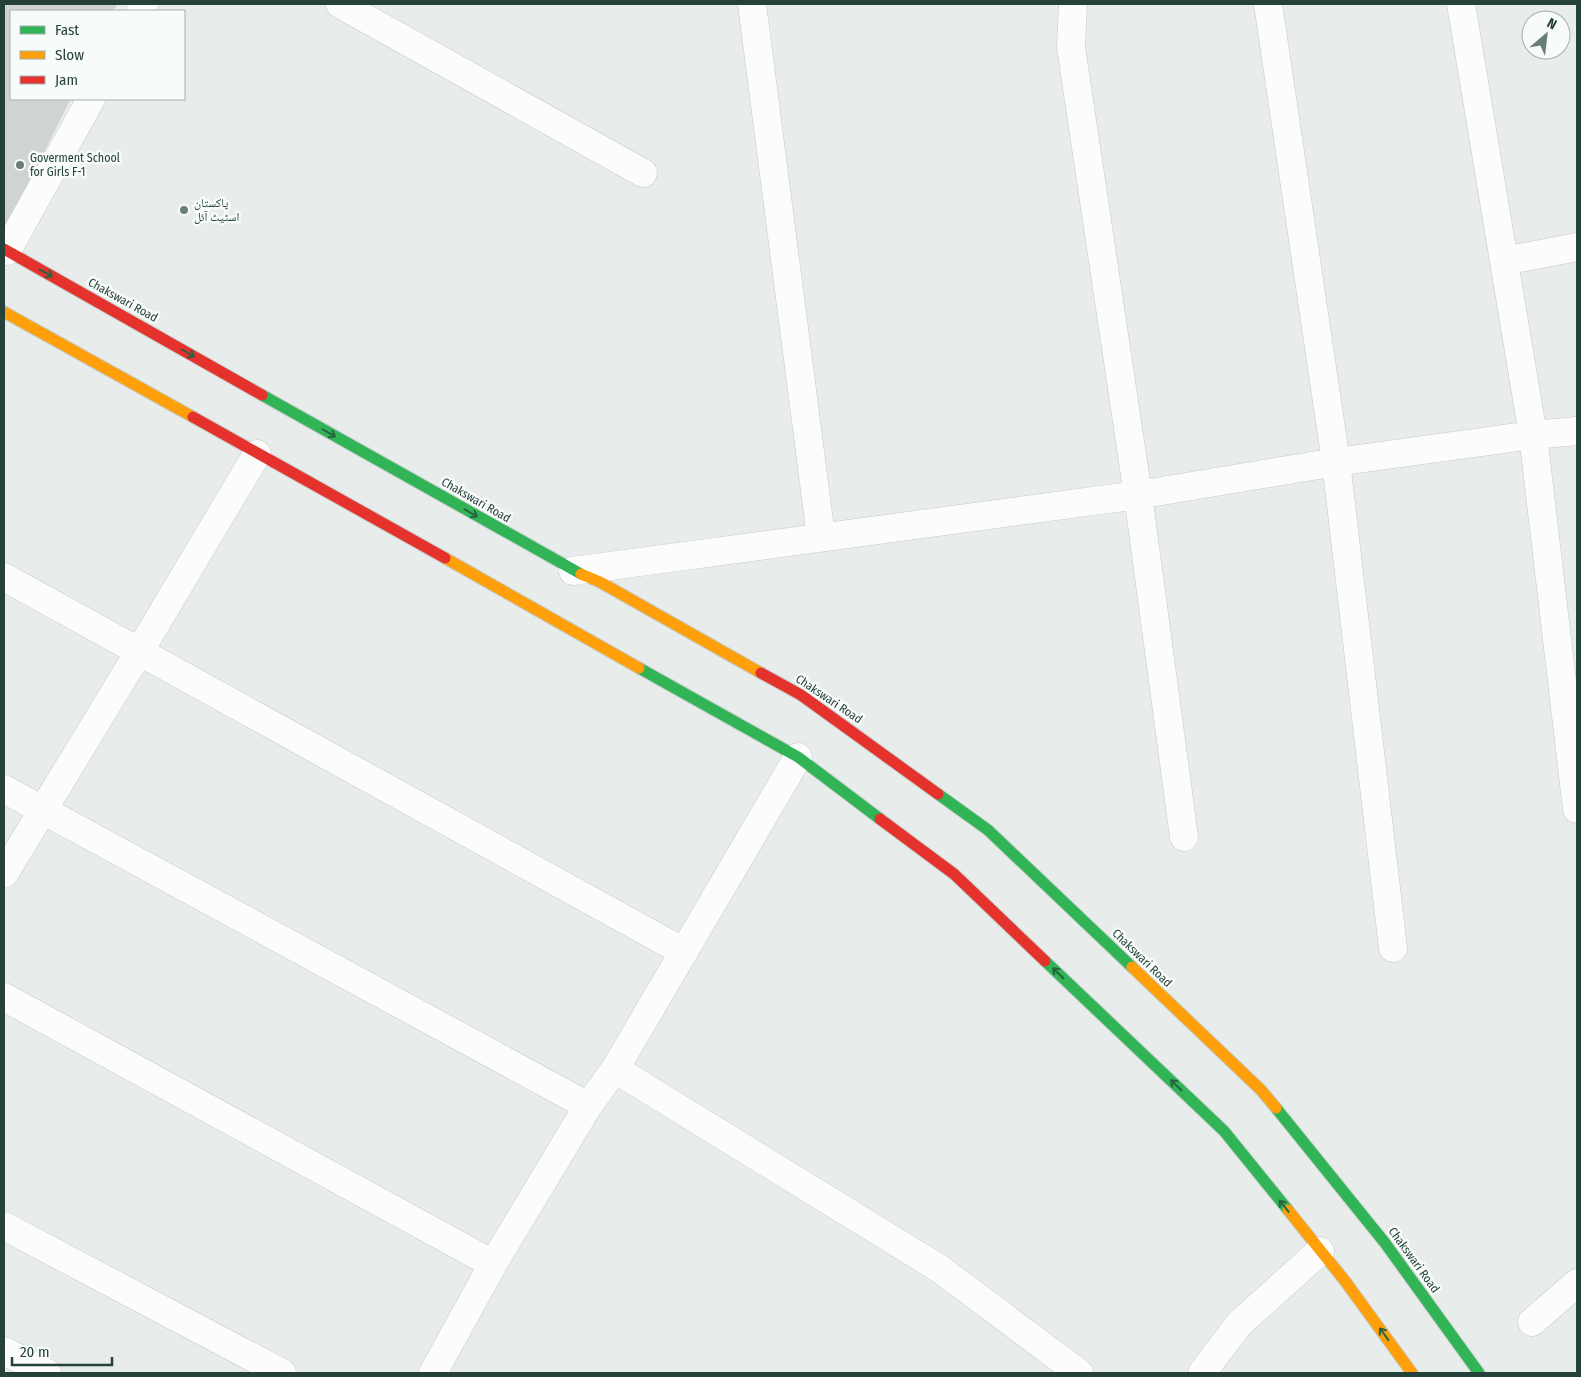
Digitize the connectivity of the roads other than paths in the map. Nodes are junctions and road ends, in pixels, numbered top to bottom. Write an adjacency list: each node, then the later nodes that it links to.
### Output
1 (340, 4): 7 (street)
2 (752, 4): 17 (street)
3 (1073, 4): 16 (street)
4 (1268, 4): 15 (street)
5 (1461, 4): 10 (street)
6 (90, 100): 9 (street)
7 (643, 173)
8 (1577, 247): 10 (street)
9 (5, 250): 18 (main road, Chakswari Road, one-way to 18)
10 (1504, 261): 13 (street)
11 (4, 312): 14 (main road)
12 (1577, 431): 13 (street)
13 (1534, 435): 15 (street); 23 (street)
14 (257, 454): 20 (street); 21 (main road)
15 (1336, 462): 16 (street); 27 (street)
16 (1138, 495): 17 (street); 25 (street)
17 (822, 537): 18 (street)
18 (573, 571): 44 (main road, Chakswari Road)
19 (4, 577): 20 (street)
20 (139, 652): 24 (street); 28 (street)
21 (798, 757): 28 (street); 33 (main road, one-way to 21)
22 (4, 789): 24 (street)
23 (1577, 809)
24 (43, 810): 26 (street); 31 (street)
25 (1184, 837)
26 (4, 874)
27 (1394, 948)
28 (684, 952): 30 (street)
29 (4, 997): 34 (street)
30 (615, 1069): 31 (street); 41 (street)
31 (588, 1106): 34 (street)
32 (4, 1226): 39 (street)
33 (1320, 1251): 42 (street); 43 (main road, one-way to 33)
34 (493, 1264): 40 (street)
35 (1577, 1283): 36 (street)
36 (1532, 1322)
37 (4, 1351): 38 (street)
38 (47, 1373)
39 (282, 1373)
40 (433, 1373)
41 (1079, 1373)
42 (1202, 1373)
43 (1412, 1373)
44 (1479, 1373)

